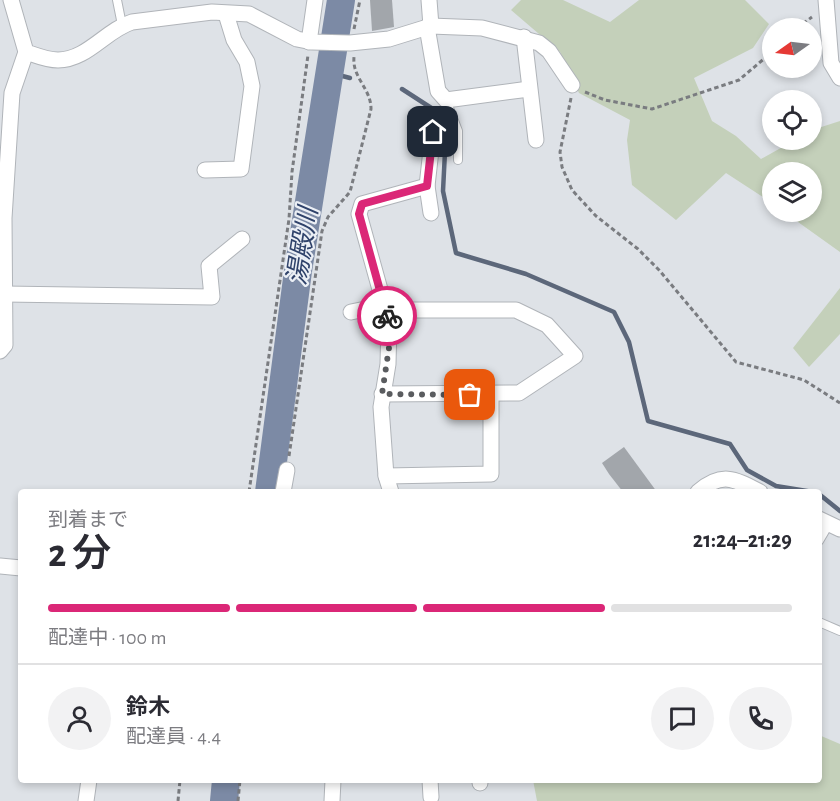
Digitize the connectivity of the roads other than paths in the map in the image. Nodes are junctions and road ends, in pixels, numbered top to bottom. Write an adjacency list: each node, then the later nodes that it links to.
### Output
1 (11, 0): 11 (street)
2 (117, 0): 7 (lane)
3 (315, 0): 10 (street)
4 (429, 0): 8 (street)
5 (826, 0): 12 (street)
6 (226, 14): 7 (street); 10 (street); 20 (street)
7 (122, 25): 11 (street)
8 (429, 27): 9 (street); 10 (street); 16 (street)
9 (524, 37): 13 (street); 14 (street)
10 (310, 42)
11 (26, 52): 15 (street)
12 (840, 78)
13 (572, 85)
14 (529, 89): 16 (street); 18 (street)
15 (6, 97): 24 (street)
16 (446, 100): 19 (lane)
17 (433, 132): 21 (street)
18 (536, 140)
19 (458, 160)
20 (205, 170)
21 (427, 186): 22 (street); 25 (street)
22 (431, 213)
23 (242, 239): 24 (street)
24 (4, 294): 27 (street)
25 (385, 308): 26 (street); 28 (street); 29 (street)
26 (351, 312)
27 (0, 351)
28 (382, 394): 29 (street); 31 (street)
29 (491, 395): 31 (street)
30 (287, 470): 32 (street)
31 (386, 476): 33 (street)
32 (284, 489)
33 (390, 489)
34 (702, 489): 35 (street)
35 (754, 489)
36 (0, 566): 37 (street)
37 (18, 568)
38 (822, 623): 39 (lane)
39 (840, 632)
40 (89, 783): 44 (street)
41 (333, 783): 45 (street)
42 (430, 783): 43 (street)
43 (431, 797)
44 (86, 801)
45 (332, 801)

